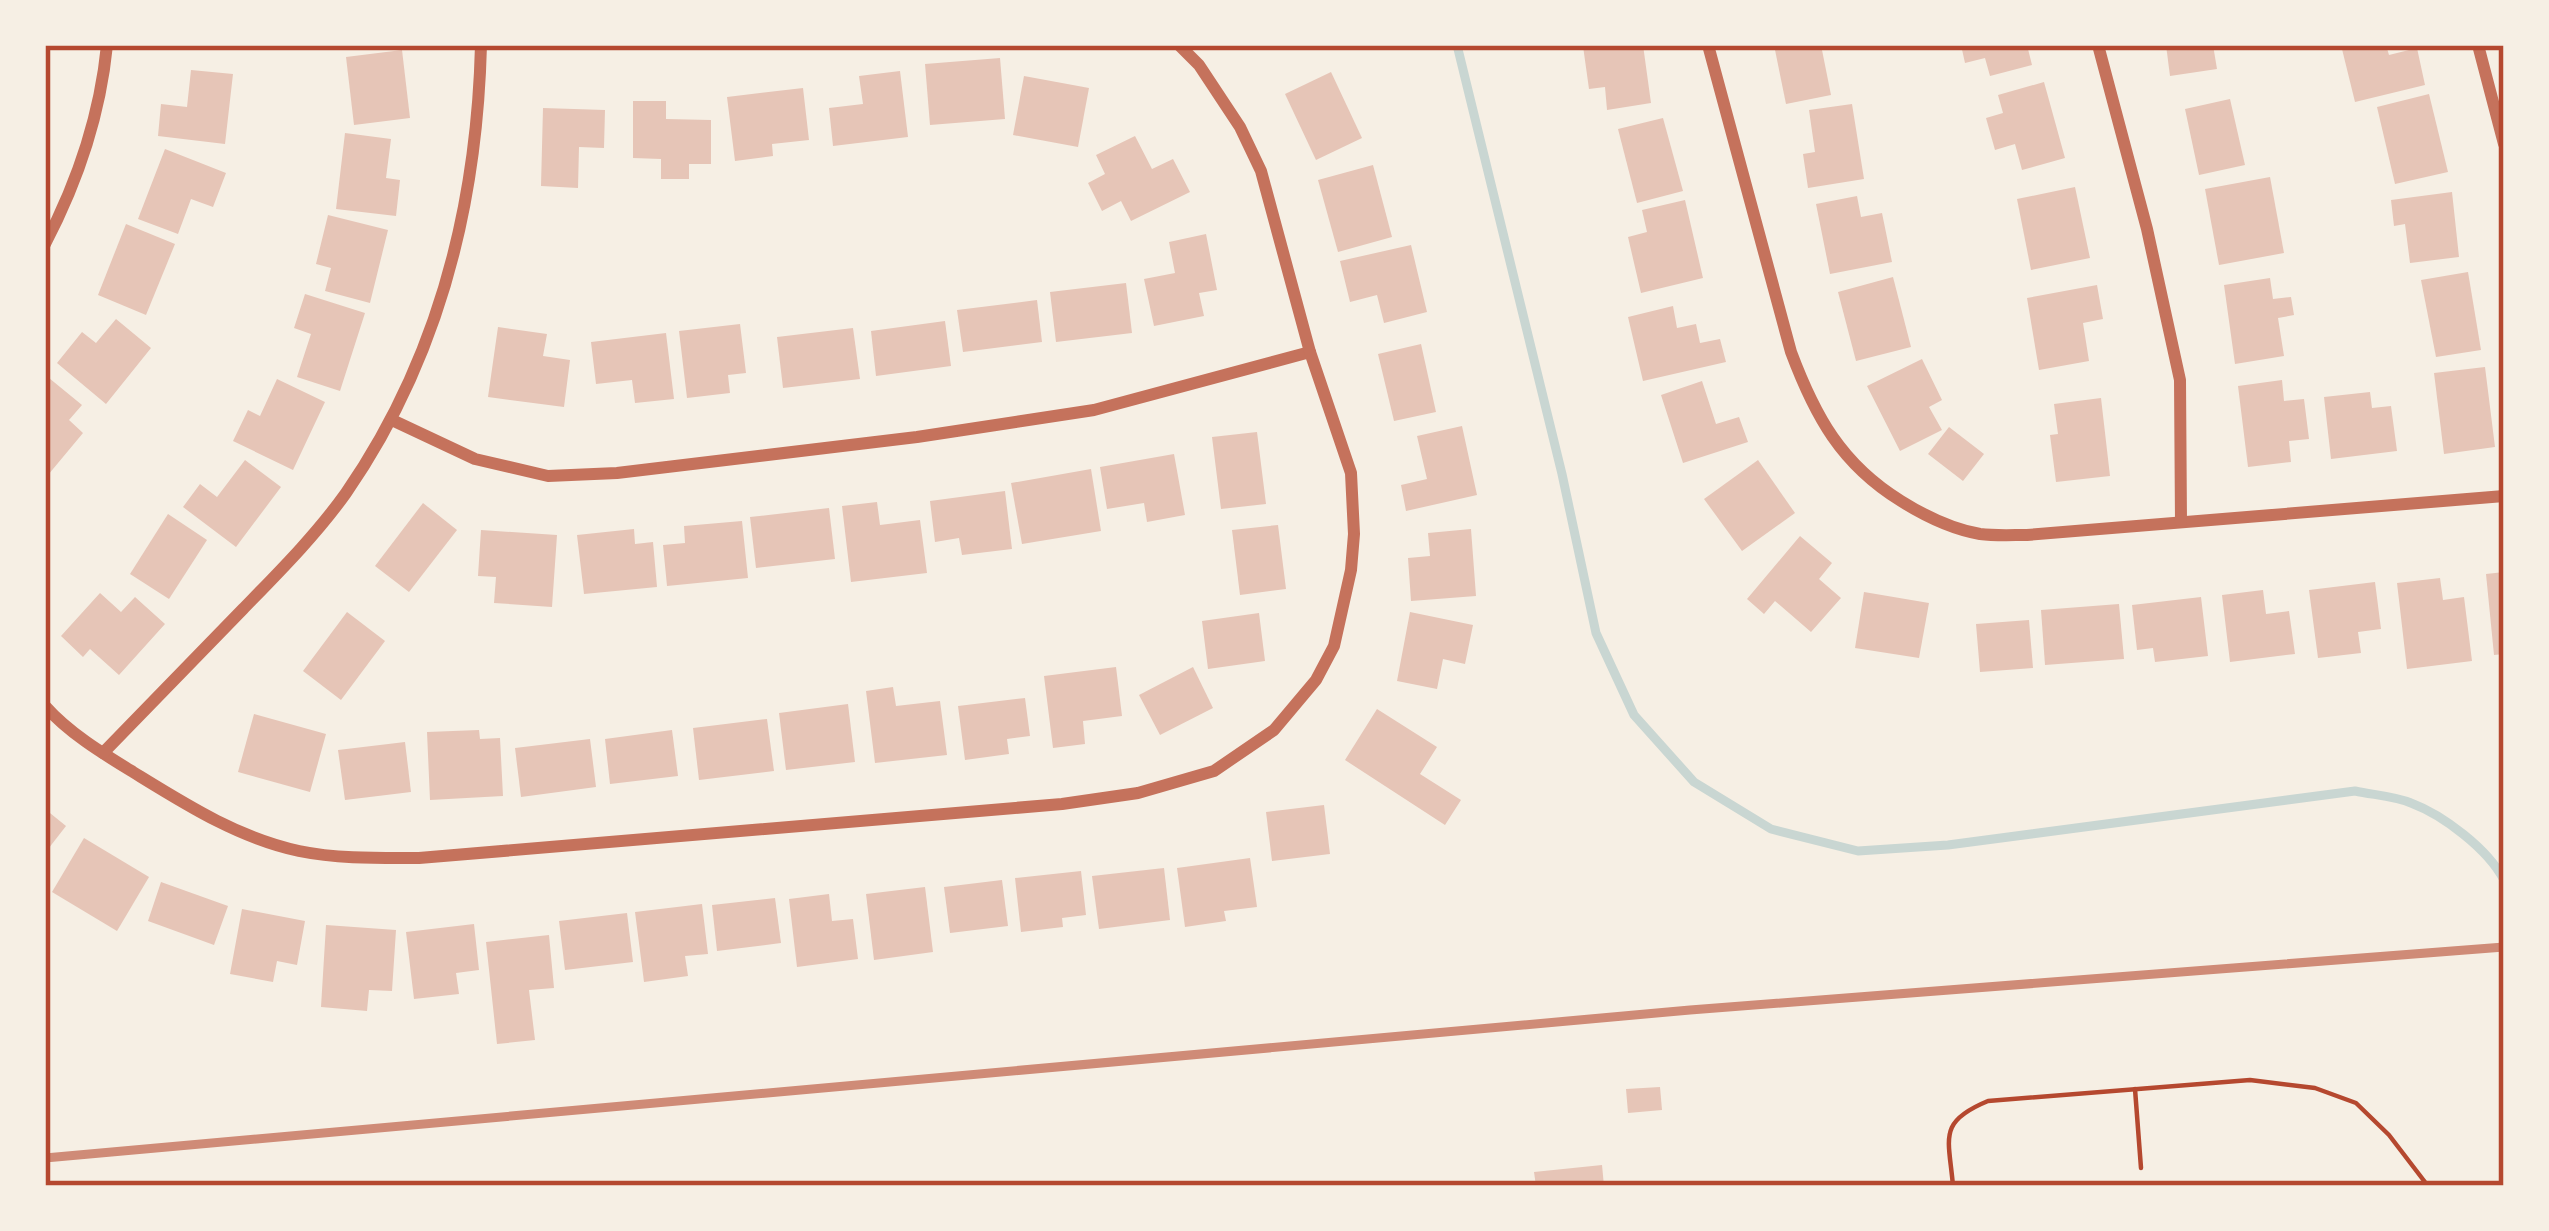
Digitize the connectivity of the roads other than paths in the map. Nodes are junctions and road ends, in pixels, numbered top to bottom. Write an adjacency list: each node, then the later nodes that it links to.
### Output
1 (107, 45): 8 (street)
2 (481, 45): 10 (street)
3 (1179, 45): 9 (street)
4 (1708, 45): 12 (street)
5 (2098, 45): 12 (street)
6 (2478, 45): 7 (street)
7 (2504, 143)
8 (45, 244)
9 (1310, 352): 10 (street); 14 (street)
10 (392, 420): 14 (street)
11 (2504, 496): 12 (street)
12 (2181, 522)
13 (45, 706): 14 (street)
14 (103, 753)

